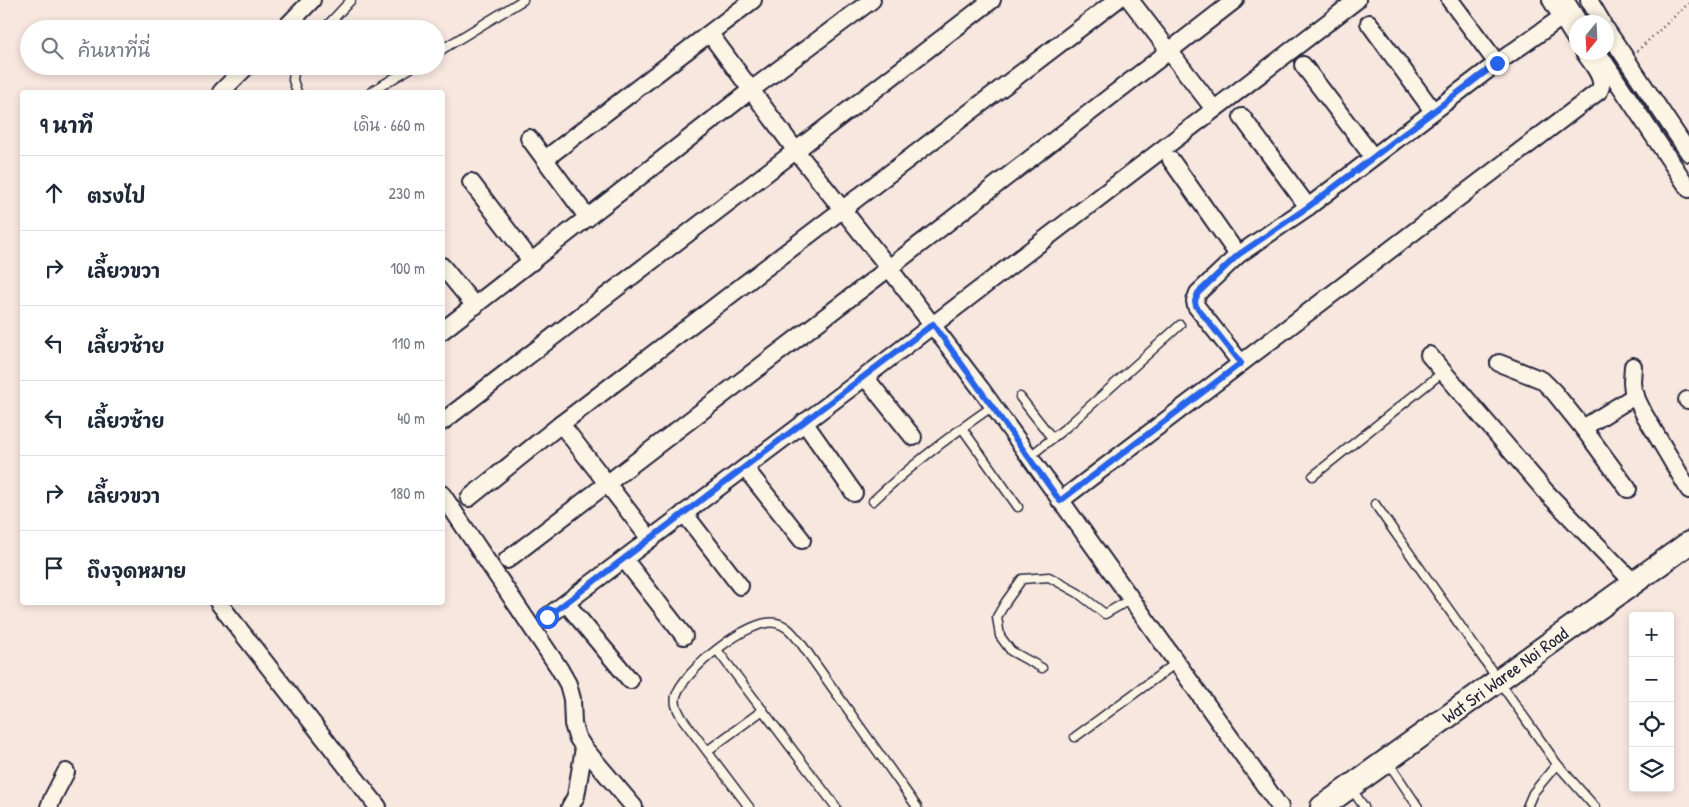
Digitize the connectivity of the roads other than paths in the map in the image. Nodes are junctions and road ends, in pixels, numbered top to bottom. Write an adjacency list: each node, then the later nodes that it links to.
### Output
1 (312, 0): 18 (street)
2 (351, 0): 19 (lane)
3 (523, 0): 24 (lane)
4 (753, 0): 22 (street)
5 (872, 0): 36 (street)
6 (992, 0): 41 (street)
7 (1117, 0): 49 (street)
8 (1130, 0): 25 (street)
9 (1235, 0): 25 (street)
10 (1357, 0): 37 (street)
11 (1450, 0): 28 (street)
12 (1551, 0): 17 (street)
13 (1565, 0): 15 (street)
14 (1588, 0): 16 (street)
15 (1575, 15)
16 (1598, 15)
17 (1562, 17): 21 (street); 28 (street)
18 (293, 20)
19 (332, 20)
20 (1369, 23): 38 (street)
21 (1569, 28)
22 (710, 34): 36 (street); 44 (street)
23 (1614, 41): 42 (street)
24 (445, 48)
25 (1170, 52): 37 (street); 53 (street)
26 (1589, 60): 61 (street)
27 (1602, 60): 47 (street)
28 (1497, 63): 38 (street)
29 (1303, 65): 43 (street)
30 (238, 75): 33 (street)
31 (293, 75): 34 (lane)
32 (399, 75): 35 (lane)
33 (223, 90)
34 (296, 90)
35 (374, 90)
36 (752, 90): 41 (street); 50 (street)
37 (1214, 109): 56 (street)
38 (1432, 111): 43 (street)
39 (1242, 116): 48 (street)
40 (529, 138): 44 (street)
41 (796, 151): 49 (street); 68 (street)
42 (1689, 153)
43 (1373, 157): 48 (street)
44 (545, 159): 50 (street)
45 (1170, 160): 51 (street)
46 (471, 182): 52 (street)
47 (1689, 189)
48 (1308, 207): 51 (street)
49 (842, 208): 53 (street); 70 (street)
50 (588, 218): 52 (street)
51 (1238, 255): 61 (street)
52 (532, 262): 55 (street)
53 (889, 268): 56 (street); 78 (street)
54 (445, 270): 55 (street)
55 (475, 306): 58 (street)
56 (933, 324): 64 (street); 67 (street)
57 (1180, 325): 74 (lane)
58 (445, 329)
59 (1429, 355): 63 (street)
60 (1499, 362): 72 (street)
61 (1241, 363): 85 (street)
62 (1633, 366): 65 (street)
63 (1443, 372): 77 (lane); 94 (street)
64 (864, 377): 69 (street); 73 (street)
65 (1636, 395): 72 (street); 80 (street)
66 (1020, 397): 74 (lane)
67 (993, 406): 71 (lane); 75 (street)
68 (445, 420)
69 (804, 422): 76 (street); 81 (street)
70 (561, 424): 78 (street); 83 (street)
71 (962, 428): 84 (lane); 87 (lane)
72 (1584, 428): 79 (street)
73 (913, 437)
74 (1052, 438): 75 (lane)
75 (1029, 457): 85 (street)
76 (745, 468): 88 (street); 90 (street)
77 (1313, 476)
78 (607, 483): 89 (street); 93 (street)
79 (1628, 489)
80 (1689, 490)
81 (854, 493)
82 (445, 498): 108 (street)
83 (469, 498)
84 (873, 501)
85 (1060, 501): 96 (street)
86 (1375, 504): 105 (lane)
87 (1018, 507)
88 (684, 513): 89 (street); 95 (street)
89 (650, 539): 92 (street)
90 (802, 540)
91 (1689, 544): 94 (main road, Wat Sri Waree Noi Road)
92 (624, 558): 97 (street); 100 (street)
93 (507, 560)
94 (1634, 583): 105 (main road, Wat Sri Waree Noi Road)
95 (740, 586)
96 (1130, 598): 102 (street); 103 (lane)
97 (566, 603): 99 (street); 104 (street)
98 (220, 605): 114 (street)
99 (547, 617)
100 (684, 636)
101 (717, 650): 106 (lane); 109 (lane); 120 (lane)
102 (1176, 663): 107 (lane); 121 (street)
103 (1042, 668)
104 (630, 680)
105 (1498, 681): 110 (main road, Wat Sri Waree Noi Road); 111 (lane)
106 (763, 710): 109 (lane); 119 (lane)
107 (1075, 737)
108 (584, 748): 116 (street); 117 (street)
109 (707, 752): 118 (lane)
110 (1386, 761): 113 (main road, Wat Sri Waree Noi Road); 124 (lane)
111 (1557, 764): 125 (lane); 126 (lane)
112 (66, 772): 115 (street)
113 (1350, 787): 122 (main road, Wat Sri Waree Noi Road); 123 (lane)
114 (371, 802)
115 (49, 807)
116 (570, 807)
117 (634, 807)
118 (748, 807)
119 (836, 807)
120 (917, 807)
121 (1280, 807)
122 (1322, 807)
123 (1364, 807)
124 (1418, 807)
125 (1527, 807)
126 (1594, 807)

